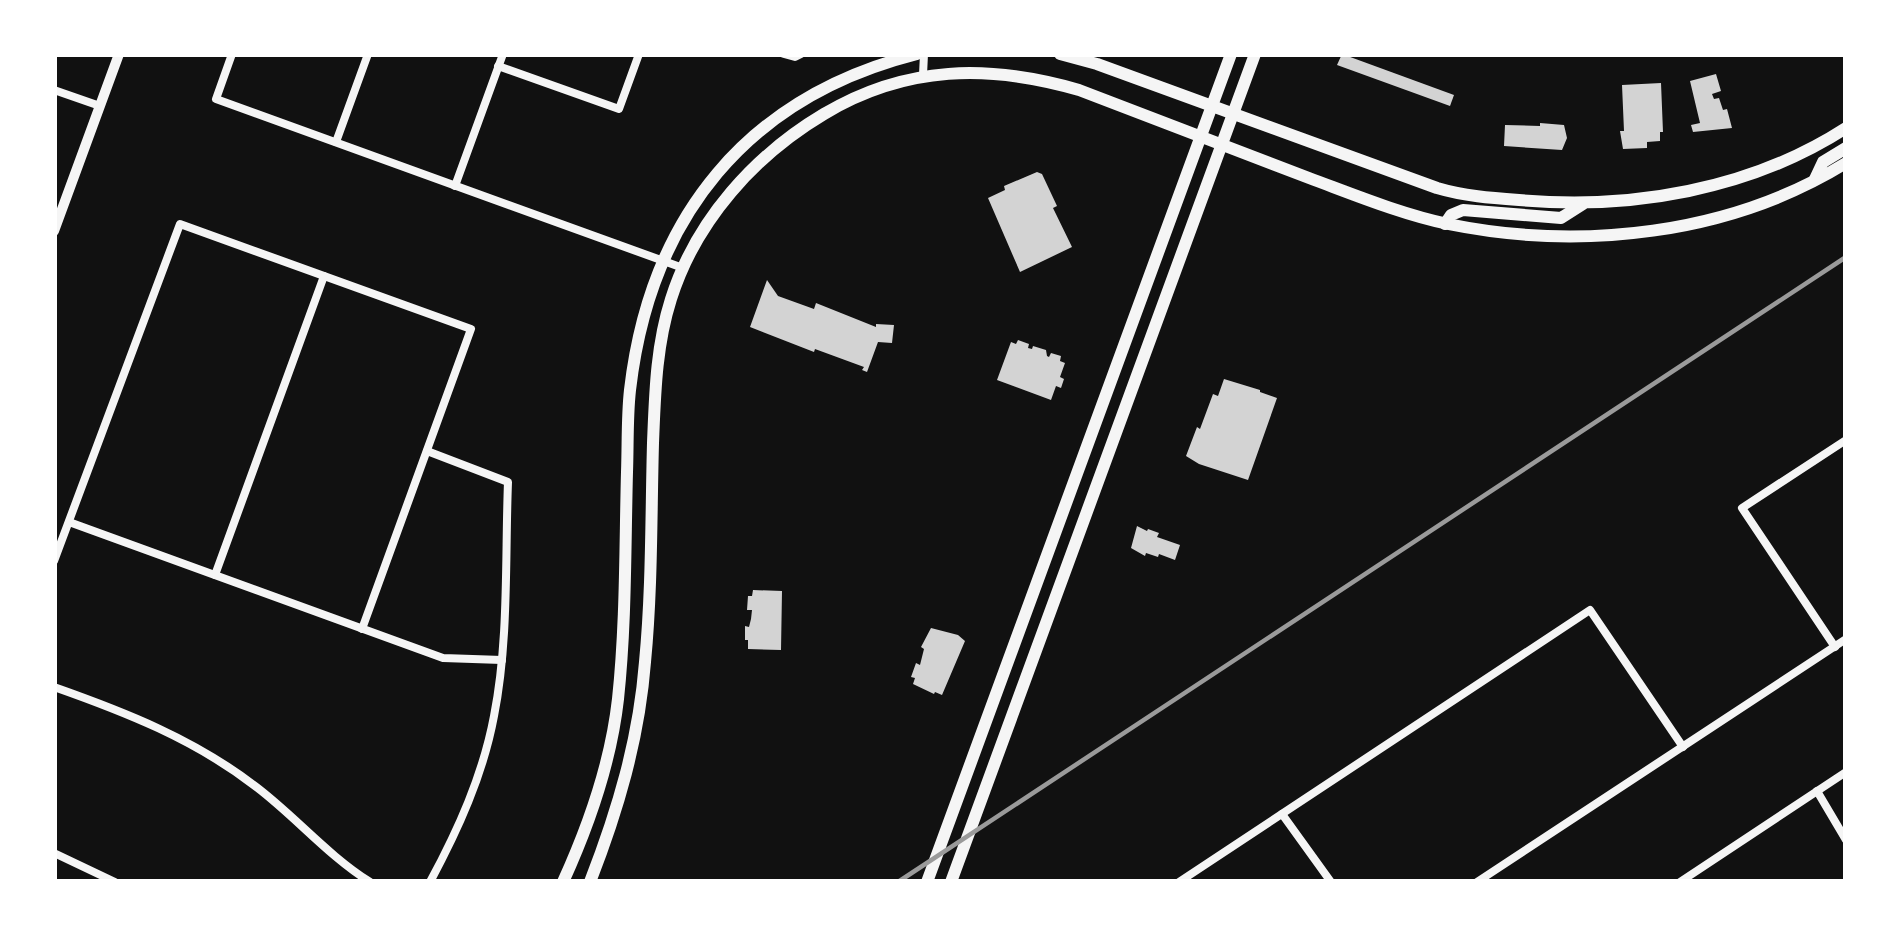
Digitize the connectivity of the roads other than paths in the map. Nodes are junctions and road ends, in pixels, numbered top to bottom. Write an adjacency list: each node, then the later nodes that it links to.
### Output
1 (119, 54): 15 (street)
2 (232, 54): 20 (street)
3 (368, 54): 20 (street)
4 (503, 54): 12 (street)
5 (638, 54): 12 (street)
6 (784, 54): 7 (street)
7 (801, 54)
8 (920, 54): 13 (street); 29 (main road)
9 (1060, 54): 16 (main road)
10 (1231, 54): 16 (main road)
11 (1255, 54): 17 (main road)
12 (498, 66): 25 (street)
13 (923, 74): 19 (main road); 30 (main road)
14 (54, 90): 15 (street)
15 (100, 106): 28 (street)
16 (1211, 106): 17 (main road); 19 (main road)
17 (1233, 114): 21 (main road); 26 (main road)
18 (1846, 128): 26 (main road)
19 (1200, 136): 21 (main road); 32 (main road)
20 (336, 142): 25 (street)
21 (1222, 146): 27 (main road); 33 (main road)
22 (1846, 148): 24 (main road)
23 (1846, 163): 24 (main road)
24 (1815, 180): 27 (main road)
25 (455, 186): 29 (street)
26 (1584, 203): 27 (main road)
27 (1445, 224)
28 (54, 231)
29 (663, 260): 30 (street); 53 (main road)
30 (683, 268): 54 (main road)
31 (324, 276): 35 (street); 36 (street); 38 (street)
32 (1122, 353): 33 (main road); 55 (main road)
33 (1137, 375): 56 (main road)
34 (1846, 440): 41 (street)
35 (427, 451): 39 (street); 42 (street)
36 (69, 522): 37 (street); 38 (street)
37 (54, 561)
38 (215, 575): 39 (street)
39 (362, 629): 42 (street)
40 (1846, 640): 41 (street)
41 (1835, 647): 44 (street)
42 (502, 660): 52 (street)
43 (54, 687): 51 (street)
44 (1682, 747): 47 (street); 59 (street)
45 (1846, 772): 46 (street)
46 (1817, 791): 48 (street); 60 (street)
47 (1282, 814): 57 (street); 58 (street)
48 (1846, 841)
49 (54, 854): 50 (street)
50 (116, 882)
51 (370, 882)
52 (430, 882)
53 (563, 882)
54 (590, 882)
55 (927, 882)
56 (951, 882)
57 (1179, 882)
58 (1331, 882)
59 (1477, 882)
60 (1679, 882)

